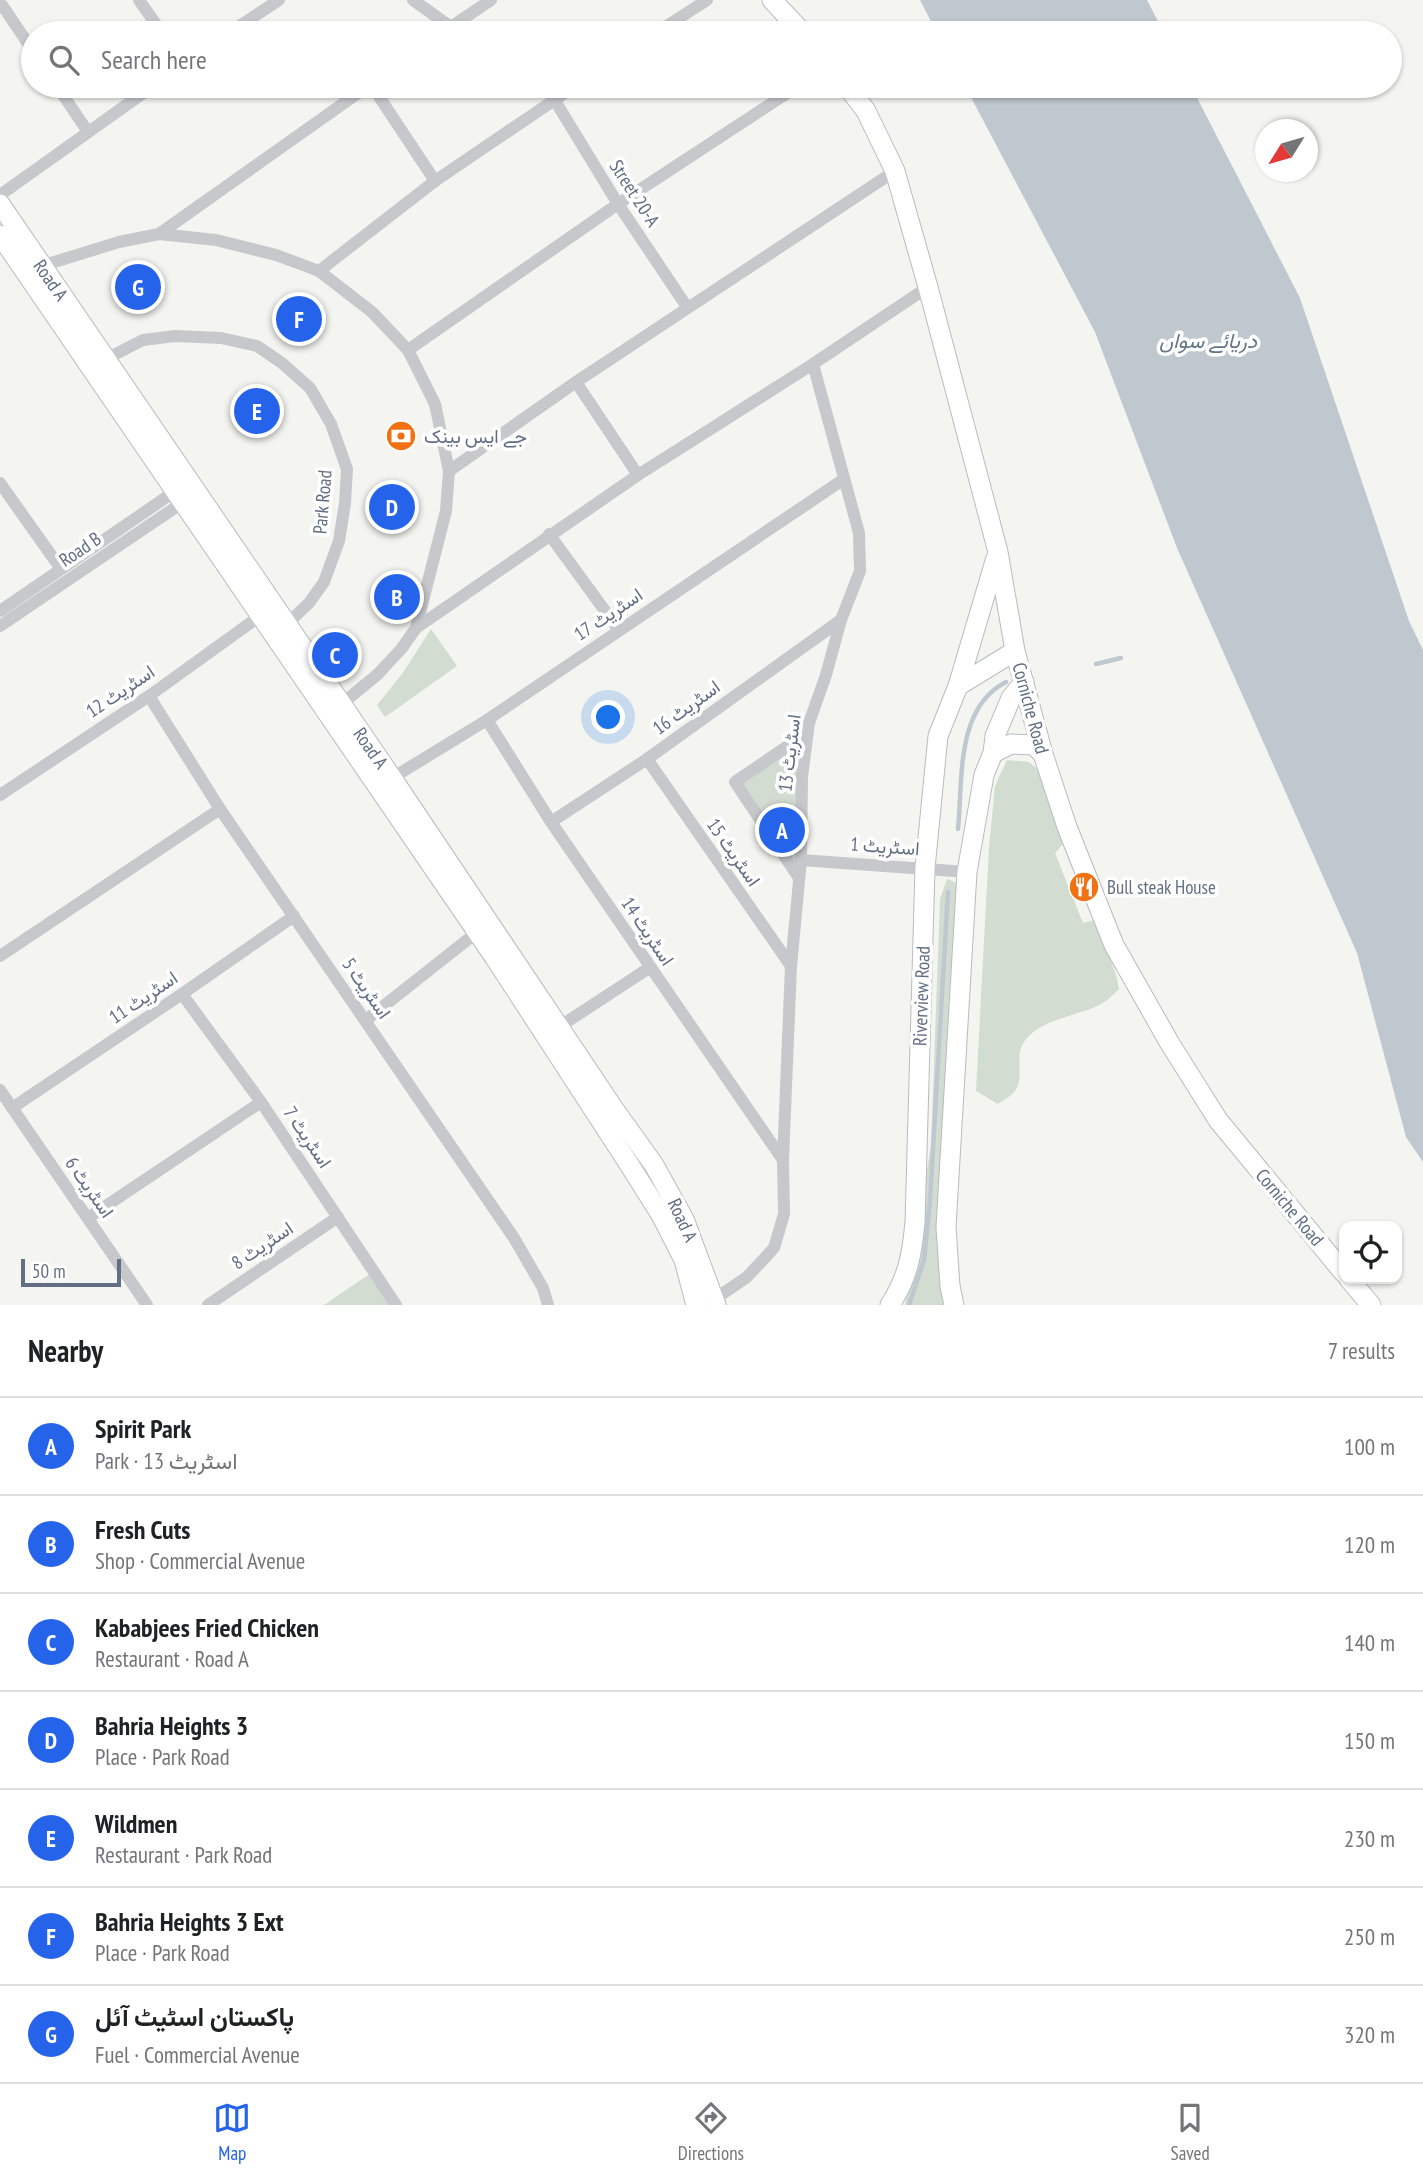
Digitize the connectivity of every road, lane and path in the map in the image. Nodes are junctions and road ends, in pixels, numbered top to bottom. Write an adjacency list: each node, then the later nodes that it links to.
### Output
1 (139, 0): 8 (street)
2 (279, 0): 9 (street)
3 (413, 0): 10 (street)
4 (491, 0): 11 (street)
5 (707, 0): 12 (street)
6 (772, 0): 13 (street)
7 (0, 2): 14 (street)
8 (154, 21)
9 (247, 21)
10 (436, 21)
11 (460, 21)
12 (675, 21)
13 (792, 21)
14 (21, 33)
15 (65, 98): 22 (street)
16 (136, 98): 22 (street)
17 (353, 98): 28 (street)
18 (378, 98): 24 (street)
19 (780, 98): 27 (street)
20 (856, 98): 23 (street, Corniche Road)
21 (554, 99): 24 (street); 27 (street, Street 20-A)
22 (88, 132): 25 (street)
23 (895, 171): 32 (street, Corniche Road); 33 (street)
24 (435, 181): 31 (street)
25 (0, 195)
26 (0, 204): 30 (street, Road A)
27 (618, 204): 33 (street, Street 20-A); 34 (street)
28 (159, 234): 30 (street); 31 (street)
29 (0, 235): 30 (street, Road A)
30 (33, 269): 35 (street, Road A); 42 (street, Road A)
31 (318, 271): 34 (street)
32 (928, 287): 36 (street); 44 (street, Corniche Road)
33 (687, 307): 37 (street)
34 (408, 350): 38 (street)
35 (106, 359): 49 (street, Road A); 49 (street, Park Road)
36 (813, 364): 39 (street); 40 (street, اسٹریٹ 13)
37 (576, 382): 38 (street); 39 (street)
38 (449, 471): 51 (street)
39 (638, 475): 43 (street)
40 (845, 479): 48 (street, اسٹریٹ 13); 52 (street, اسٹریٹ 17)
41 (0, 483): 45 (street)
42 (178, 497): 45 (street, Road B); 47 (street, Road A); 50 (street, Road B)
43 (549, 534): 51 (street); 52 (street)
44 (998, 552): 53 (street, Corniche Road); 55 (street, Riverview Road)
45 (61, 569): 46 (street, Road B)
46 (0, 611)
47 (260, 616): 56 (street, اسٹریٹ 12); 57 (street, Road A)
48 (841, 620): 59 (street, اسٹریٹ 13); 62 (street, اسٹریٹ 16)
49 (286, 625): 57 (street, Road A)
50 (0, 626)
51 (416, 628): 57 (street)
52 (618, 630): 58 (street, اسٹریٹ 17)
53 (1015, 651): 54 (street, Corniche Road); 55 (street)
54 (1024, 682): 60 (street, Riverview Road); 61 (street, Corniche Road)
55 (958, 686): 68 (street, Riverview Road)
56 (149, 696): 64 (street, اسٹریٹ 12); 65 (street, اسٹریٹ 5)
57 (334, 711): 63 (street, Road A); 72 (street, Road A)
58 (487, 720): 63 (street, اسٹریٹ 17); 66 (street, اسٹریٹ 14)
59 (807, 733): 67 (street, اسٹریٹ 13); 70 (street)
60 (993, 753): 61 (street); 69 (street, Riverview Road)
61 (1043, 754): 85 (street, Corniche Road)
62 (646, 759): 66 (street, اسٹریٹ 16); 74 (street, اسٹریٹ 15)
63 (392, 778): 78 (street, Road A)
64 (0, 795)
65 (220, 809): 71 (street, اسٹریٹ 5); 73 (street)
66 (551, 822): 75 (street, اسٹریٹ 14)
67 (801, 860): 68 (street, اسٹریٹ 1); 70 (street, اسٹریٹ 13)
68 (925, 868): 69 (street, اسٹریٹ 1); 93 (street, Riverview Road)
69 (967, 872): 94 (street, Riverview Road)
70 (799, 878): 74 (street, اسٹریٹ 13)
71 (294, 916): 76 (street, اسٹریٹ 11); 77 (street, اسٹریٹ 5)
72 (476, 933): 77 (street); 92 (street, Road A)
73 (0, 956)
74 (791, 966): 82 (street, اسٹریٹ 13)
75 (649, 968): 78 (street); 82 (street, اسٹریٹ 14)
76 (182, 994): 80 (street, اسٹریٹ 7); 81 (street, اسٹریٹ 11)
77 (366, 1020): 91 (street, اسٹریٹ 5)
78 (559, 1027): 87 (street, Road A)
79 (0, 1090): 81 (street, اسٹریٹ 6)
80 (261, 1102): 83 (street, اسٹریٹ 7); 84 (street)
81 (12, 1108): 84 (street, اسٹریٹ 6)
82 (783, 1160): 87 (street, اسٹریٹ 13)
83 (338, 1217): 89 (street, اسٹریٹ 8); 90 (street, اسٹریٹ 7)
84 (88, 1218): 88 (street, اسٹریٹ 6)
85 (1339, 1267)
86 (1353, 1284): 95 (street)
87 (716, 1302)
88 (147, 1305)
89 (208, 1305)
90 (396, 1305)
91 (548, 1305)
92 (696, 1305)
93 (890, 1305)
94 (954, 1305)
95 (1371, 1305)

